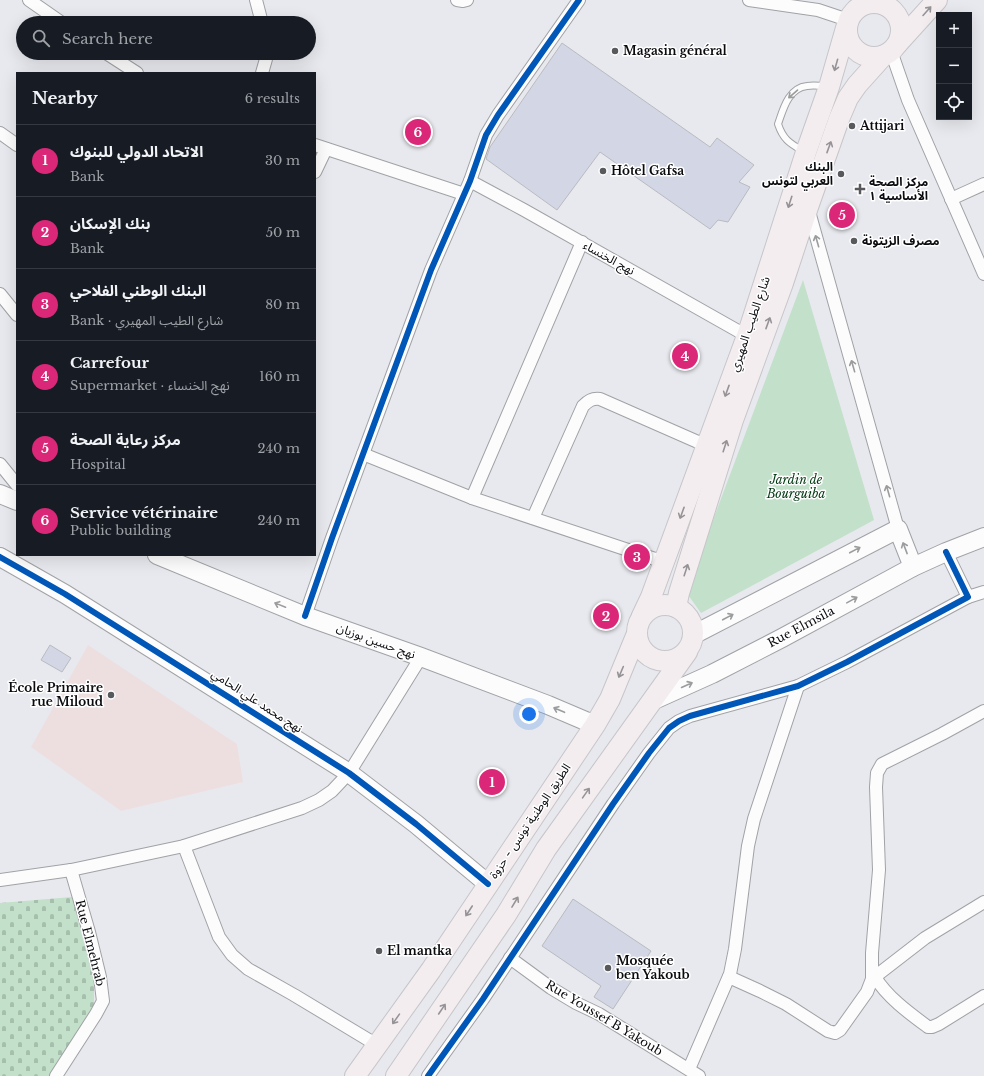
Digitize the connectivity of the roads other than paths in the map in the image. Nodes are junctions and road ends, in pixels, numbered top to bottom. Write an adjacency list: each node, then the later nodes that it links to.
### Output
1 (29, 0): 9 (street)
2 (256, 0): 10 (street)
3 (457, 0): 4 (street)
4 (466, 0)
5 (579, 0): 22 (street)
6 (750, 0): 8 (street)
7 (937, 0): 11 (main road, شارع الطيب المهيري, one-way to 7)
8 (851, 15): 11 (main road); 11 (main road); 16 (main road, شارع الطيب المهيري, one-way to 16)
9 (52, 16)
10 (260, 16)
11 (891, 50): 25 (street); 26 (main road, شارع الطيب المهيري, one-way to 11)
12 (117, 60): 14 (street)
13 (266, 60): 15 (street)
14 (135, 72)
15 (262, 72)
16 (829, 87): 20 (main road, شارع الطيب المهيري); 20 (lane, one-way to 20)
17 (0, 133): 18 (street)
18 (16, 144)
19 (321, 147): 21 (street); 24 (street)
20 (806, 152): 31 (main road, شارع الطيب المهيري, one-way to 31)
21 (316, 168)
22 (470, 181): 24 (street); 27 (street, نهج الخنساء)
23 (984, 184): 25 (street)
24 (464, 194): 33 (street)
25 (951, 199): 28 (street)
26 (808, 207): 40 (street, one-way to 26); 49 (main road, شارع الطيب المهيري, one-way to 26)
27 (582, 242): 31 (street, نهج الخنساء); 37 (street)
28 (984, 274)
29 (0, 294): 30 (street)
30 (16, 314)
31 (747, 336): 32 (main road, شارع الطيب المهيري, one-way to 32)
32 (707, 446): 39 (street); 45 (main road, شارع الطيب المهيري, one-way to 45)
33 (363, 454): 37 (street); 50 (street)
34 (0, 464): 35 (street)
35 (16, 484)
36 (0, 494): 38 (street)
37 (472, 498): 39 (street)
38 (16, 501)
39 (533, 518): 45 (street)
40 (898, 529): 46 (street, one-way to 40); 53 (street, one-way to 40)
41 (984, 537): 42 (street, Rue Elmsila)
42 (946, 552): 46 (street, Rue Elmsila); 48 (street)
43 (159, 556): 50 (street, نهج حسين بوزيان, one-way to 43)
44 (0, 557): 59 (street, نهج محمد علي الحامي)
45 (664, 562): 51 (main road, شارع الطيب المهيري)
46 (912, 567): 56 (street, Rue Elmsila, one-way to 46)
47 (984, 592): 48 (street)
48 (968, 597): 55 (street)
49 (676, 608): 51 (main road); 53 (main road)
50 (305, 616): 54 (street, نهج حسين بوزيان)
51 (642, 616): 52 (main road)
52 (636, 636): 53 (main road); 58 (main road, الطريق الوطنية تونس - حزوة, one-way to 58)
53 (690, 644): 56 (main road)
54 (421, 657): 58 (street, نهج حسين بوزيان, one-way to 54); 59 (street)
55 (798, 686): 65 (street); 66 (street)
56 (652, 702): 73 (main road, one-way to 56)
57 (984, 711): 67 (street)
58 (595, 725): 63 (main road, الطريق الوطنية تونس - حزوة)
59 (349, 773): 60 (street); 63 (street, نهج محمد علي الحامي)
60 (184, 846): 61 (street); 69 (street)
61 (71, 870): 62 (street); 71 (street, Rue Elmehrab)
62 (0, 880)
63 (488, 884): 69 (main road, الطريق الوطنية تونس - حزوة, one-way to 69)
64 (984, 902): 67 (street)
65 (510, 958): 70 (street, Rue Youssef B Yakoub); 74 (street)
66 (729, 977): 67 (street); 70 (street)
67 (874, 978): 68 (street)
68 (984, 996)
69 (378, 1045): 72 (main road, الطريق الوطنية تونس - حزوة)
70 (694, 1073)
71 (56, 1076)
72 (355, 1076)
73 (396, 1076)
74 (428, 1076)

